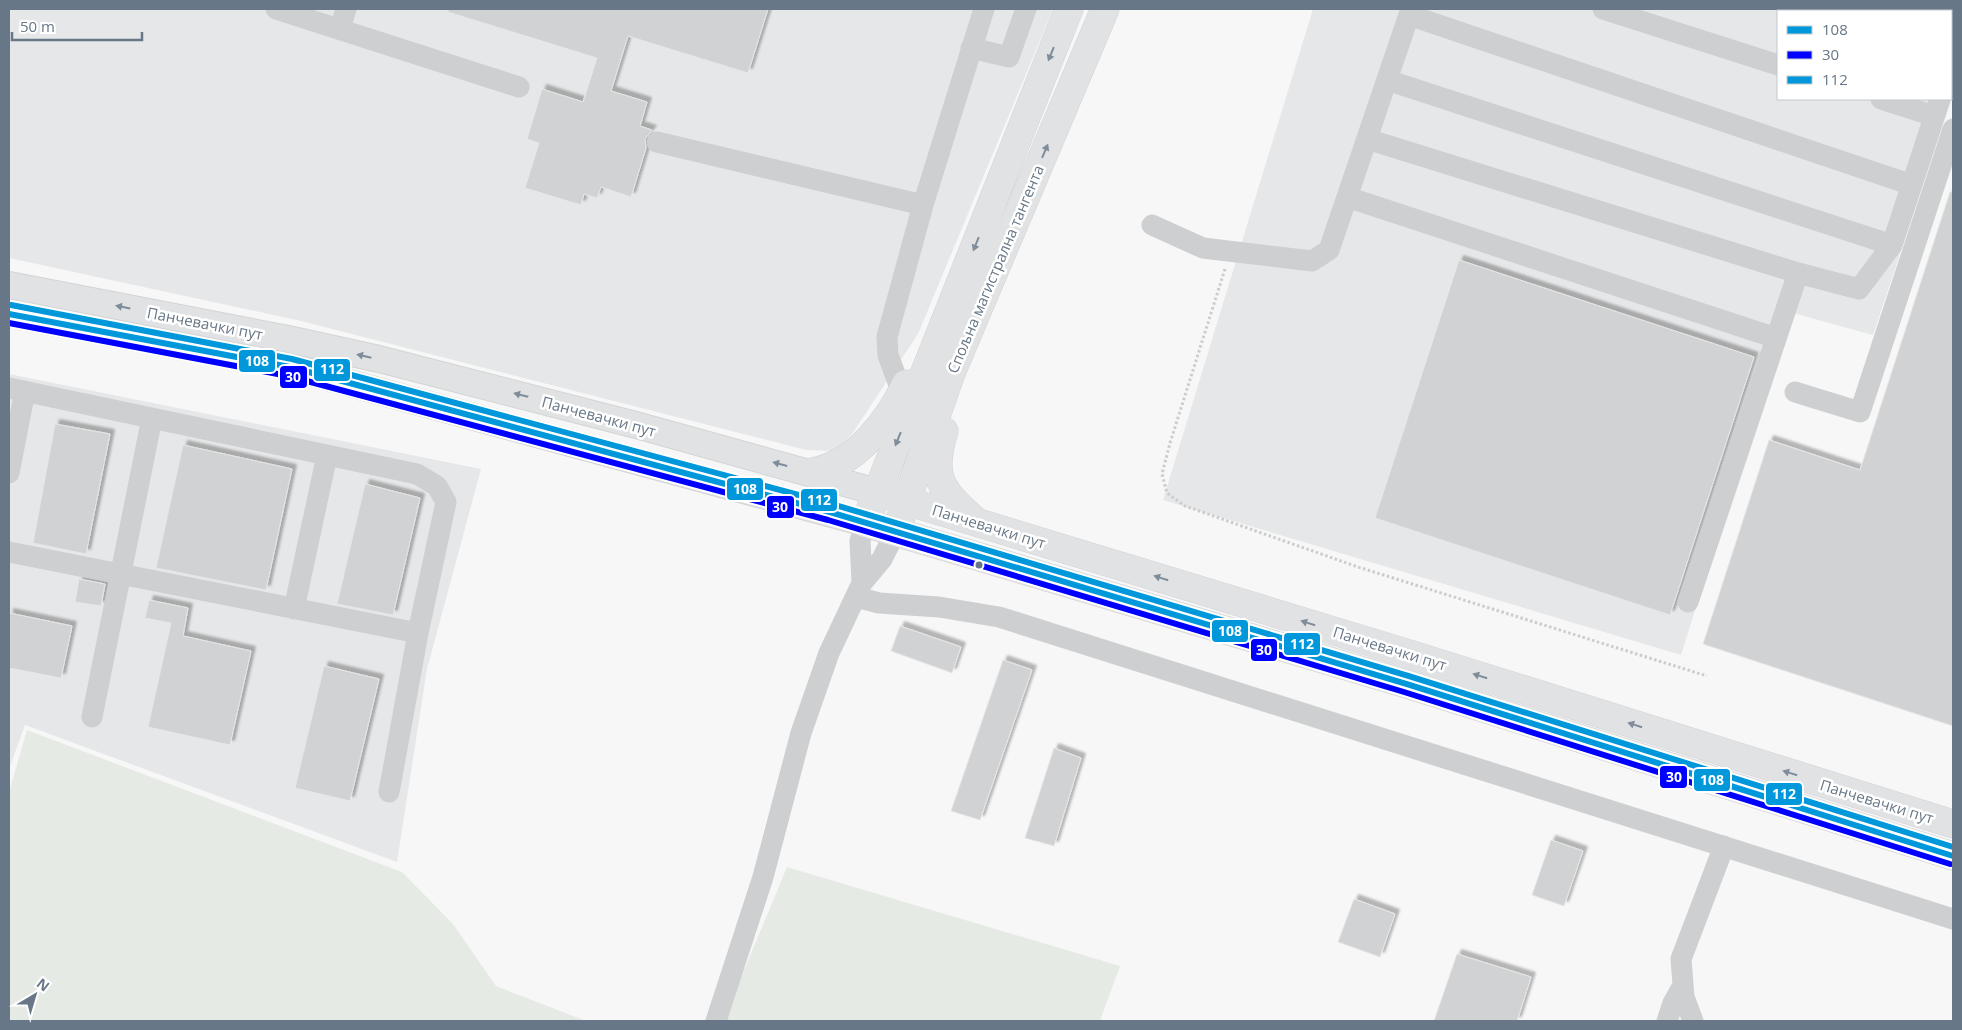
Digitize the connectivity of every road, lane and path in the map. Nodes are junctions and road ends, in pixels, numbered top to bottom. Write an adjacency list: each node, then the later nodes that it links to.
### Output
1 (276, 9): 7 (street)
2 (984, 9): 10 (street)
3 (1026, 9): 10 (street)
4 (1069, 9): 28 (highway, Спољна магистрална тангента, one-way to 28)
5 (1105, 9): 30 (highway, Спољна магистрална тангента, one-way to 5)
6 (1603, 9): 11 (street)
7 (298, 12): 9 (street)
8 (1410, 12): 12 (street); 19 (street)
9 (343, 19): 13 (street)
10 (971, 48): 21 (street)
11 (1777, 66)
12 (1387, 80): 17 (street); 23 (street)
13 (519, 87)
14 (1888, 100): 15 (street)
15 (1937, 107): 19 (street)
16 (1953, 129): 32 (street)
17 (1367, 139): 20 (street); 25 (street)
18 (657, 142): 21 (street)
19 (1912, 185): 23 (street)
20 (1347, 197): 24 (street); 29 (street)
21 (923, 205): 33 (street)
22 (1152, 225): 24 (street)
23 (1892, 246): 25 (street)
24 (1230, 252): 49 (path)
25 (1798, 273): 29 (street)
26 (9, 285): 36 (main road, Панчевачки пут, one-way to 26)
27 (9, 314): 41 (main road, Панчевачки пут)
28 (942, 329): 33 (highway); 38 (highway, Спољна магистрална тангента, one-way to 38)
29 (1776, 338): 46 (street)
30 (951, 373): 39 (highway, Спољна магистрална тангента); 40 (highway)
31 (17, 389): 34 (street); 37 (street)
32 (1795, 392)
33 (902, 393): 36 (highway)
34 (152, 418): 35 (street); 44 (street)
35 (327, 455): 47 (street); 48 (street)
36 (812, 472): 38 (main road, Панчевачки пут)
37 (9, 473)
38 (877, 492): 39 (highway, Панчевачки пут); 41 (highway, Спољна магистрална тангента)
39 (906, 501): 40 (highway, Панчевачки пут); 42 (highway, Спољна магистрална тангента)
40 (978, 522): 52 (highway, Панчевачки пут, one-way to 40)
41 (865, 523): 42 (highway, Панчевачки пут); 45 (street)
42 (895, 533): 45 (street); 54 (highway, Панчевачки пут)
43 (9, 552): 44 (street)
44 (121, 574): 47 (street); 50 (street)
45 (859, 590): 53 (street); 57 (street)
46 (1688, 602)
47 (294, 608): 48 (street)
48 (418, 633): 51 (street)
49 (1707, 676)
50 (92, 717)
51 (389, 792)
52 (1953, 824)
53 (1724, 846): 55 (street); 56 (street)
54 (1953, 856)
55 (1953, 918)
56 (1683, 986): 58 (street); 59 (street)
57 (716, 1021)
58 (1667, 1021)
59 (1693, 1021)

